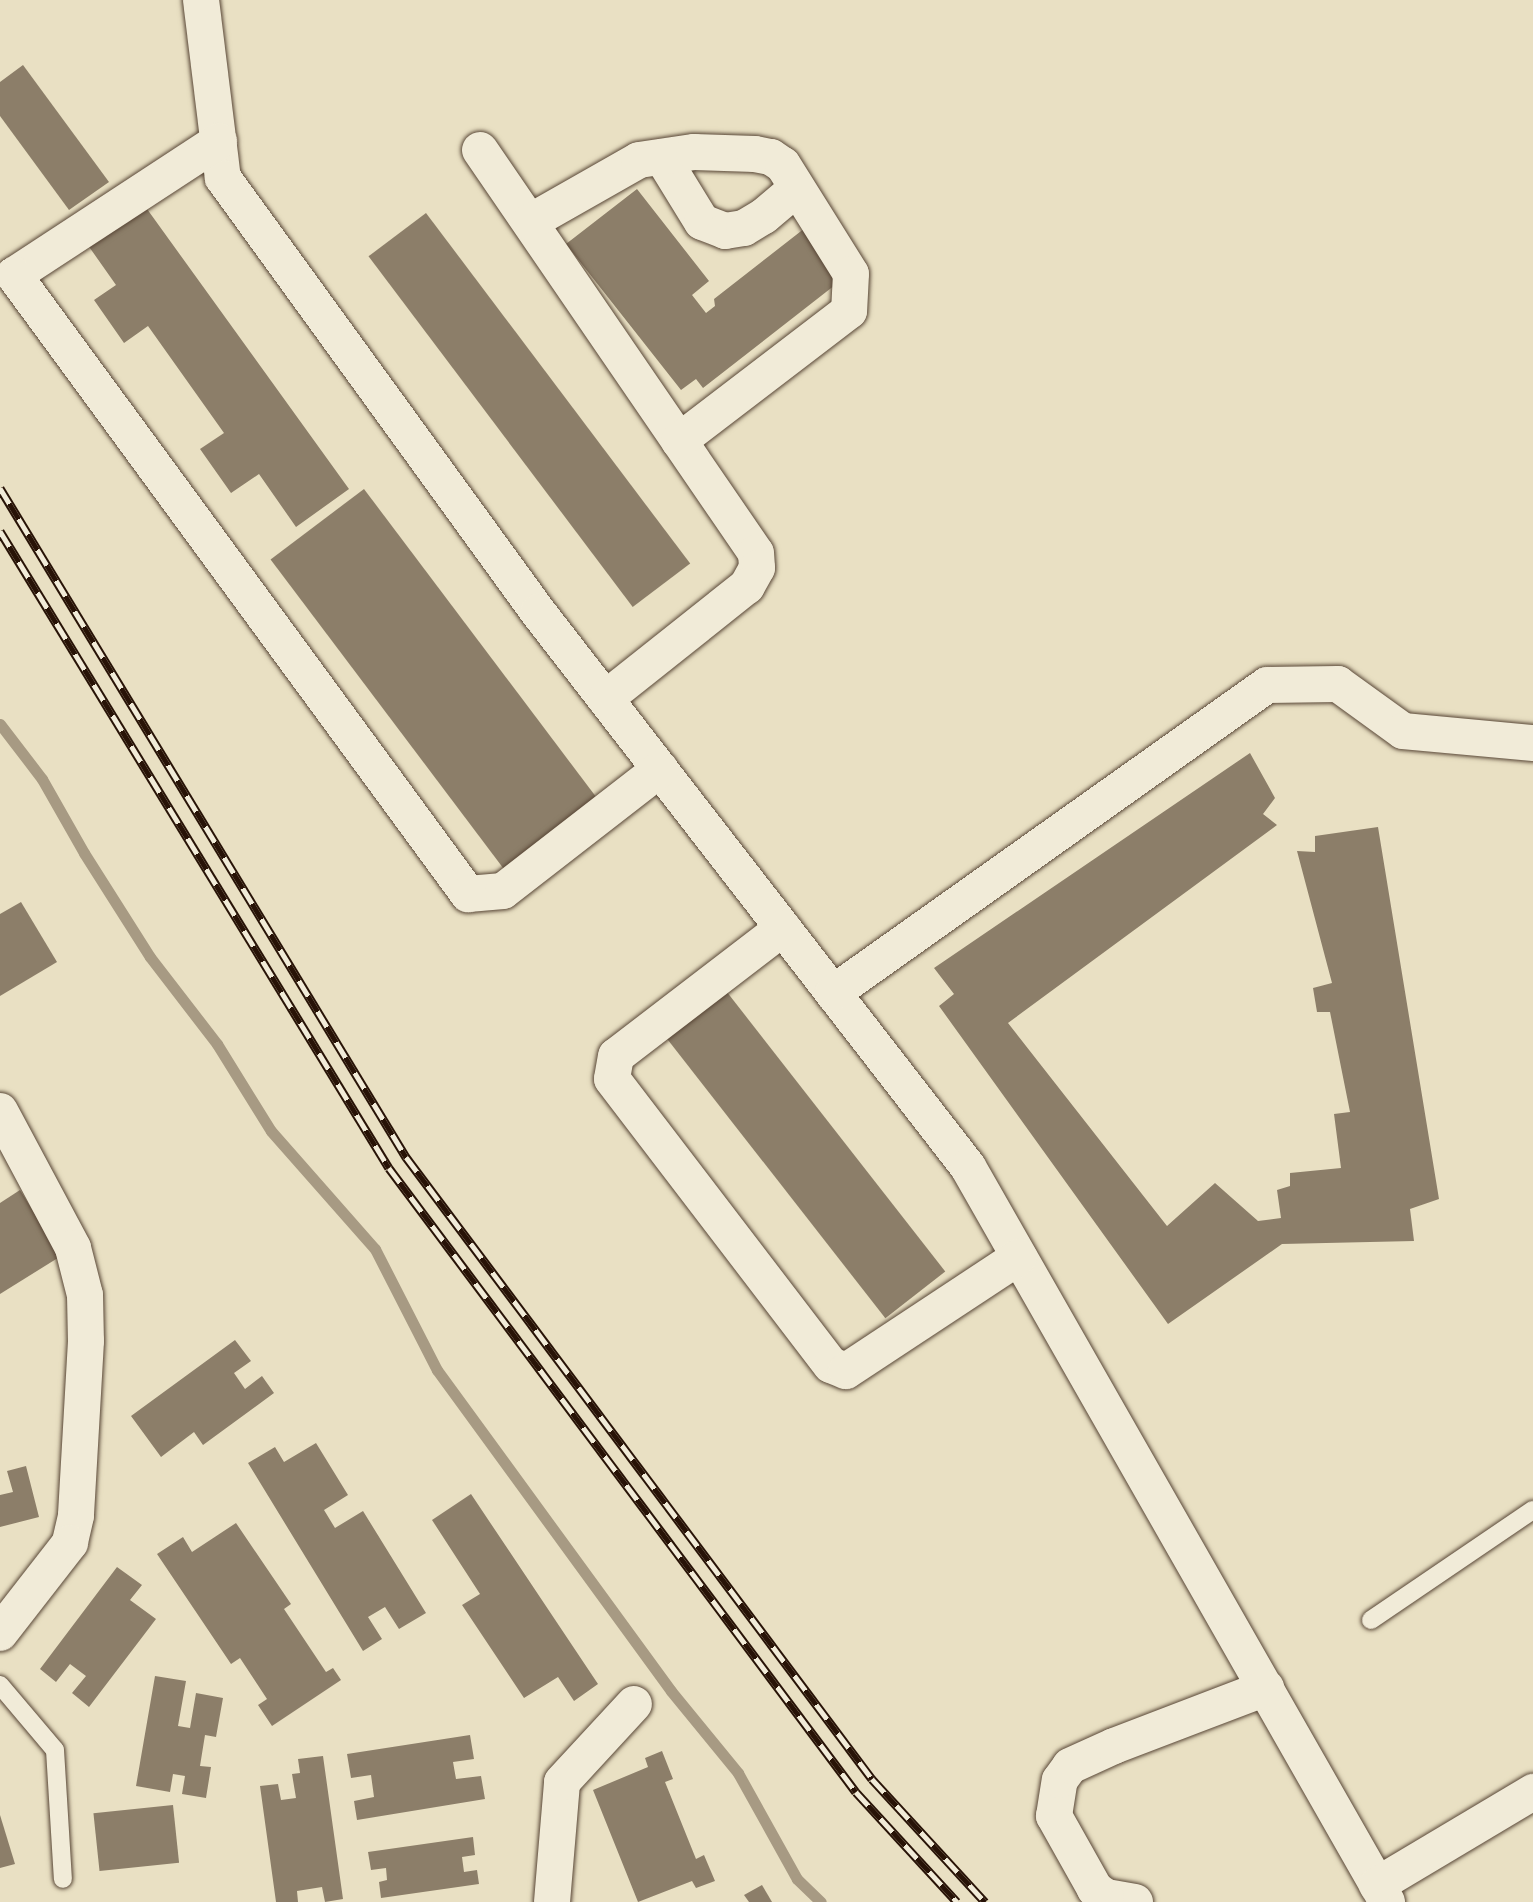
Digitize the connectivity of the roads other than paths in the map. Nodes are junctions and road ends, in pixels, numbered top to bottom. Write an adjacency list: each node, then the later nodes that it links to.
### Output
1 (201, 0): 2 (street)
2 (219, 141): 7 (street); 9 (street)
3 (480, 150): 6 (street)
4 (662, 157): 5 (street); 5 (street); 6 (street)
5 (797, 188): 8 (street)
6 (530, 222): 8 (street)
7 (7, 266): 11 (street)
8 (679, 441): 9 (street)
9 (605, 699): 11 (street)
10 (1533, 743): 13 (street)
11 (660, 769): 12 (street)
12 (783, 928): 13 (street); 15 (street)
13 (833, 993): 15 (street)
14 (0, 1111): 18 (street)
15 (1019, 1257): 20 (street)
16 (1533, 1510): 17 (lane)
17 (1371, 1620)
18 (0, 1633)
19 (0, 1685): 23 (lane)
20 (1266, 1688): 24 (street); 26 (street)
21 (634, 1704): 25 (street)
22 (1533, 1792): 24 (street)
23 (63, 1879)
24 (1382, 1894)
25 (552, 1902)
26 (1135, 1902)

